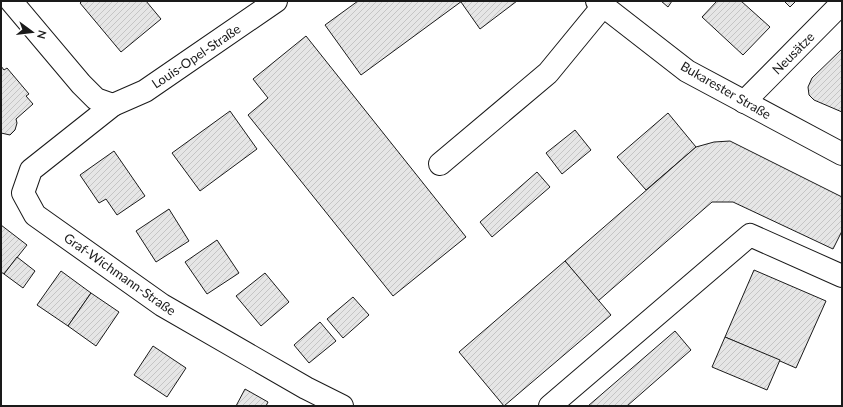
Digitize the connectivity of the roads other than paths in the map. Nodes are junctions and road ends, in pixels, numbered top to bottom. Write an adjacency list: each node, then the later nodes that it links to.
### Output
1 (11, 1): 6 (street)
2 (276, 1): 6 (street, Louis-Opel-Straße)
3 (600, 3): 5 (street, Bukarester Straße); 8 (street)
4 (842, 3): 5 (street, Neusätze)
5 (744, 102): 7 (street, Bukarester Straße)
6 (113, 105): 10 (street, Graf-Wichmann-Straße)
7 (842, 154)
8 (440, 164)
9 (842, 276): 11 (street)
10 (342, 406)
11 (550, 406)

